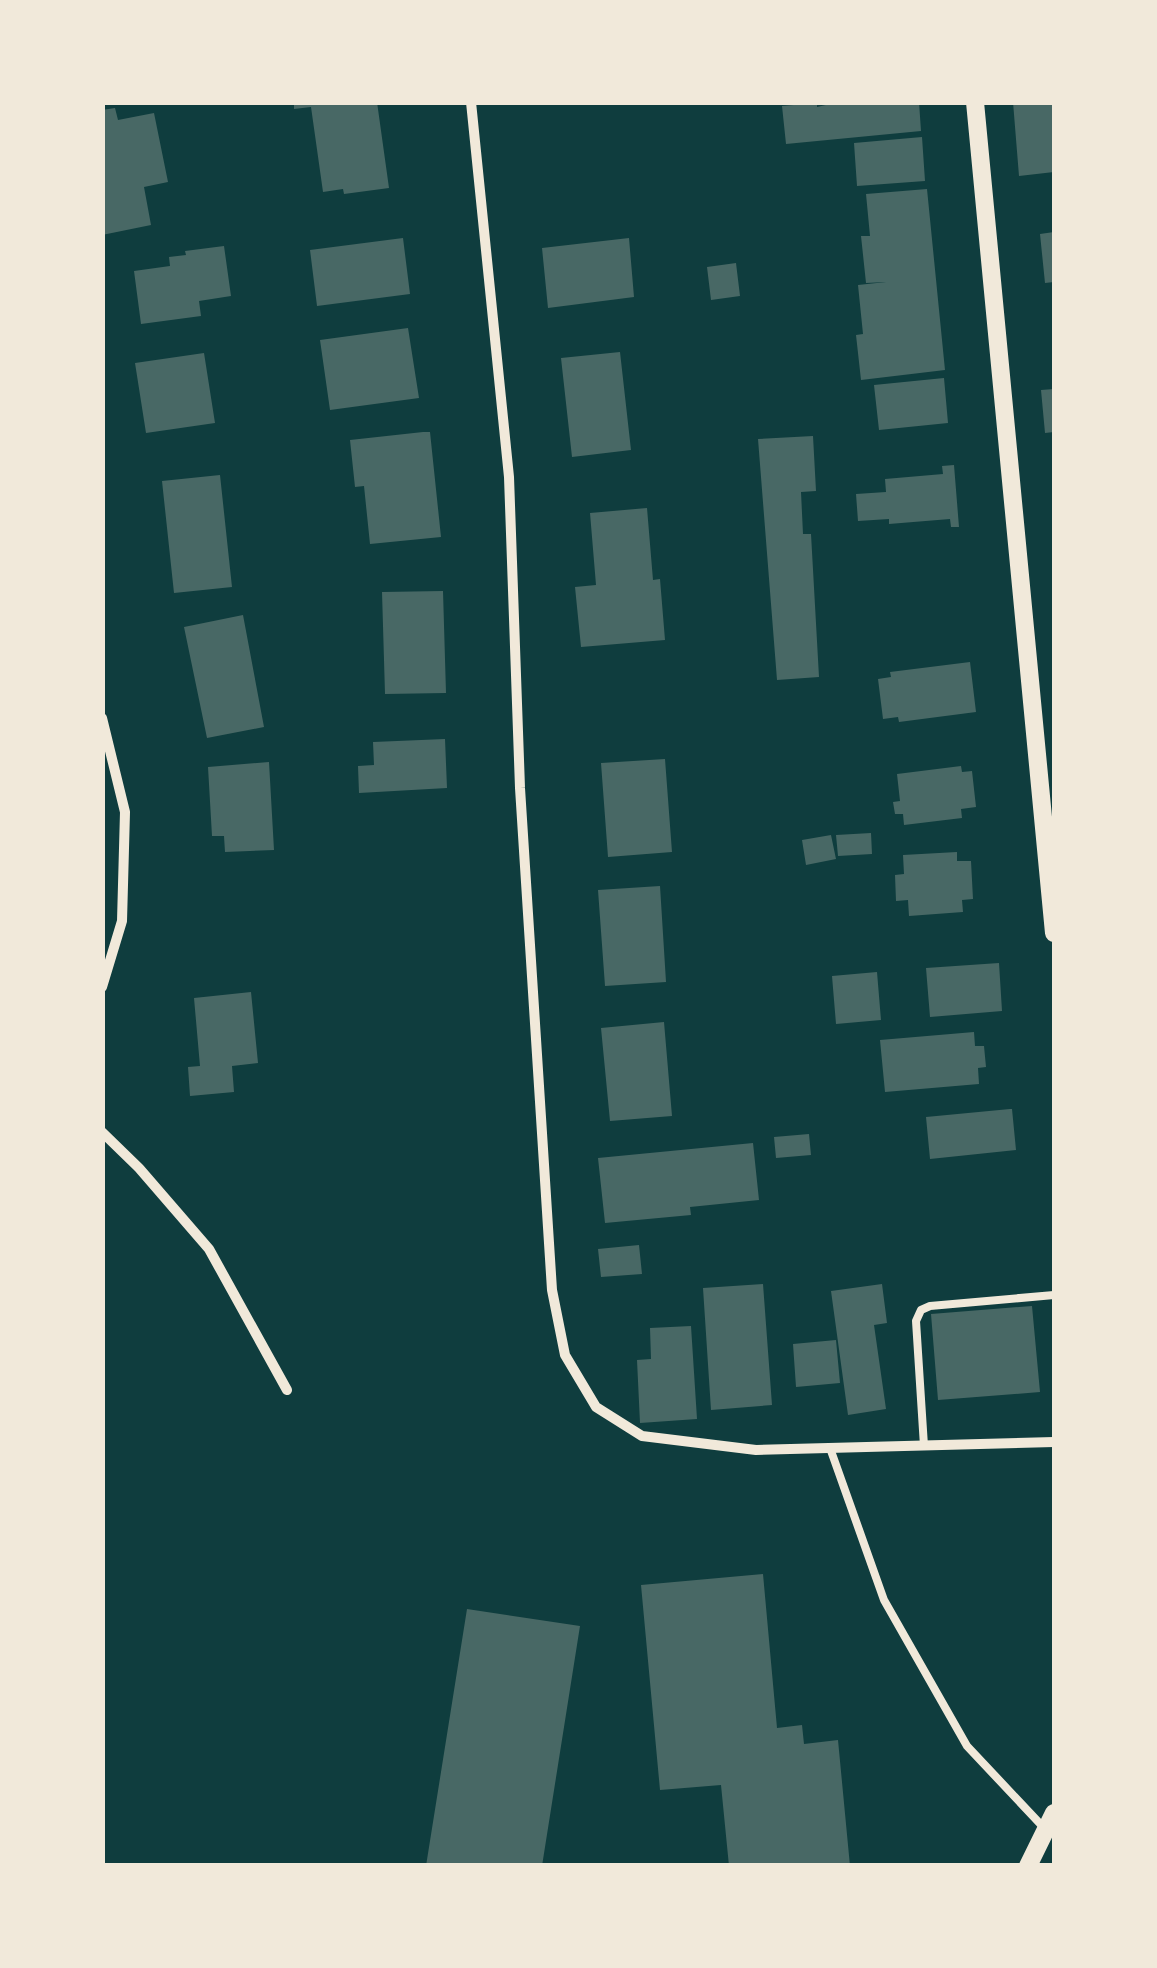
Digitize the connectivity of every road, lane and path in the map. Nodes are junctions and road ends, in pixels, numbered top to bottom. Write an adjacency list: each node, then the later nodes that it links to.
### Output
1 (470, 102): 11 (street)
2 (974, 102): 4 (street)
3 (102, 718): 5 (street)
4 (1054, 933)
5 (102, 987)
6 (102, 1132): 8 (street)
7 (1054, 1295): 10 (lane)
8 (287, 1390)
9 (1054, 1442): 10 (street)
10 (924, 1446): 11 (street)
11 (830, 1448): 13 (lane)
12 (1054, 1812): 13 (street)
13 (1046, 1830): 14 (street)
14 (1028, 1866)

